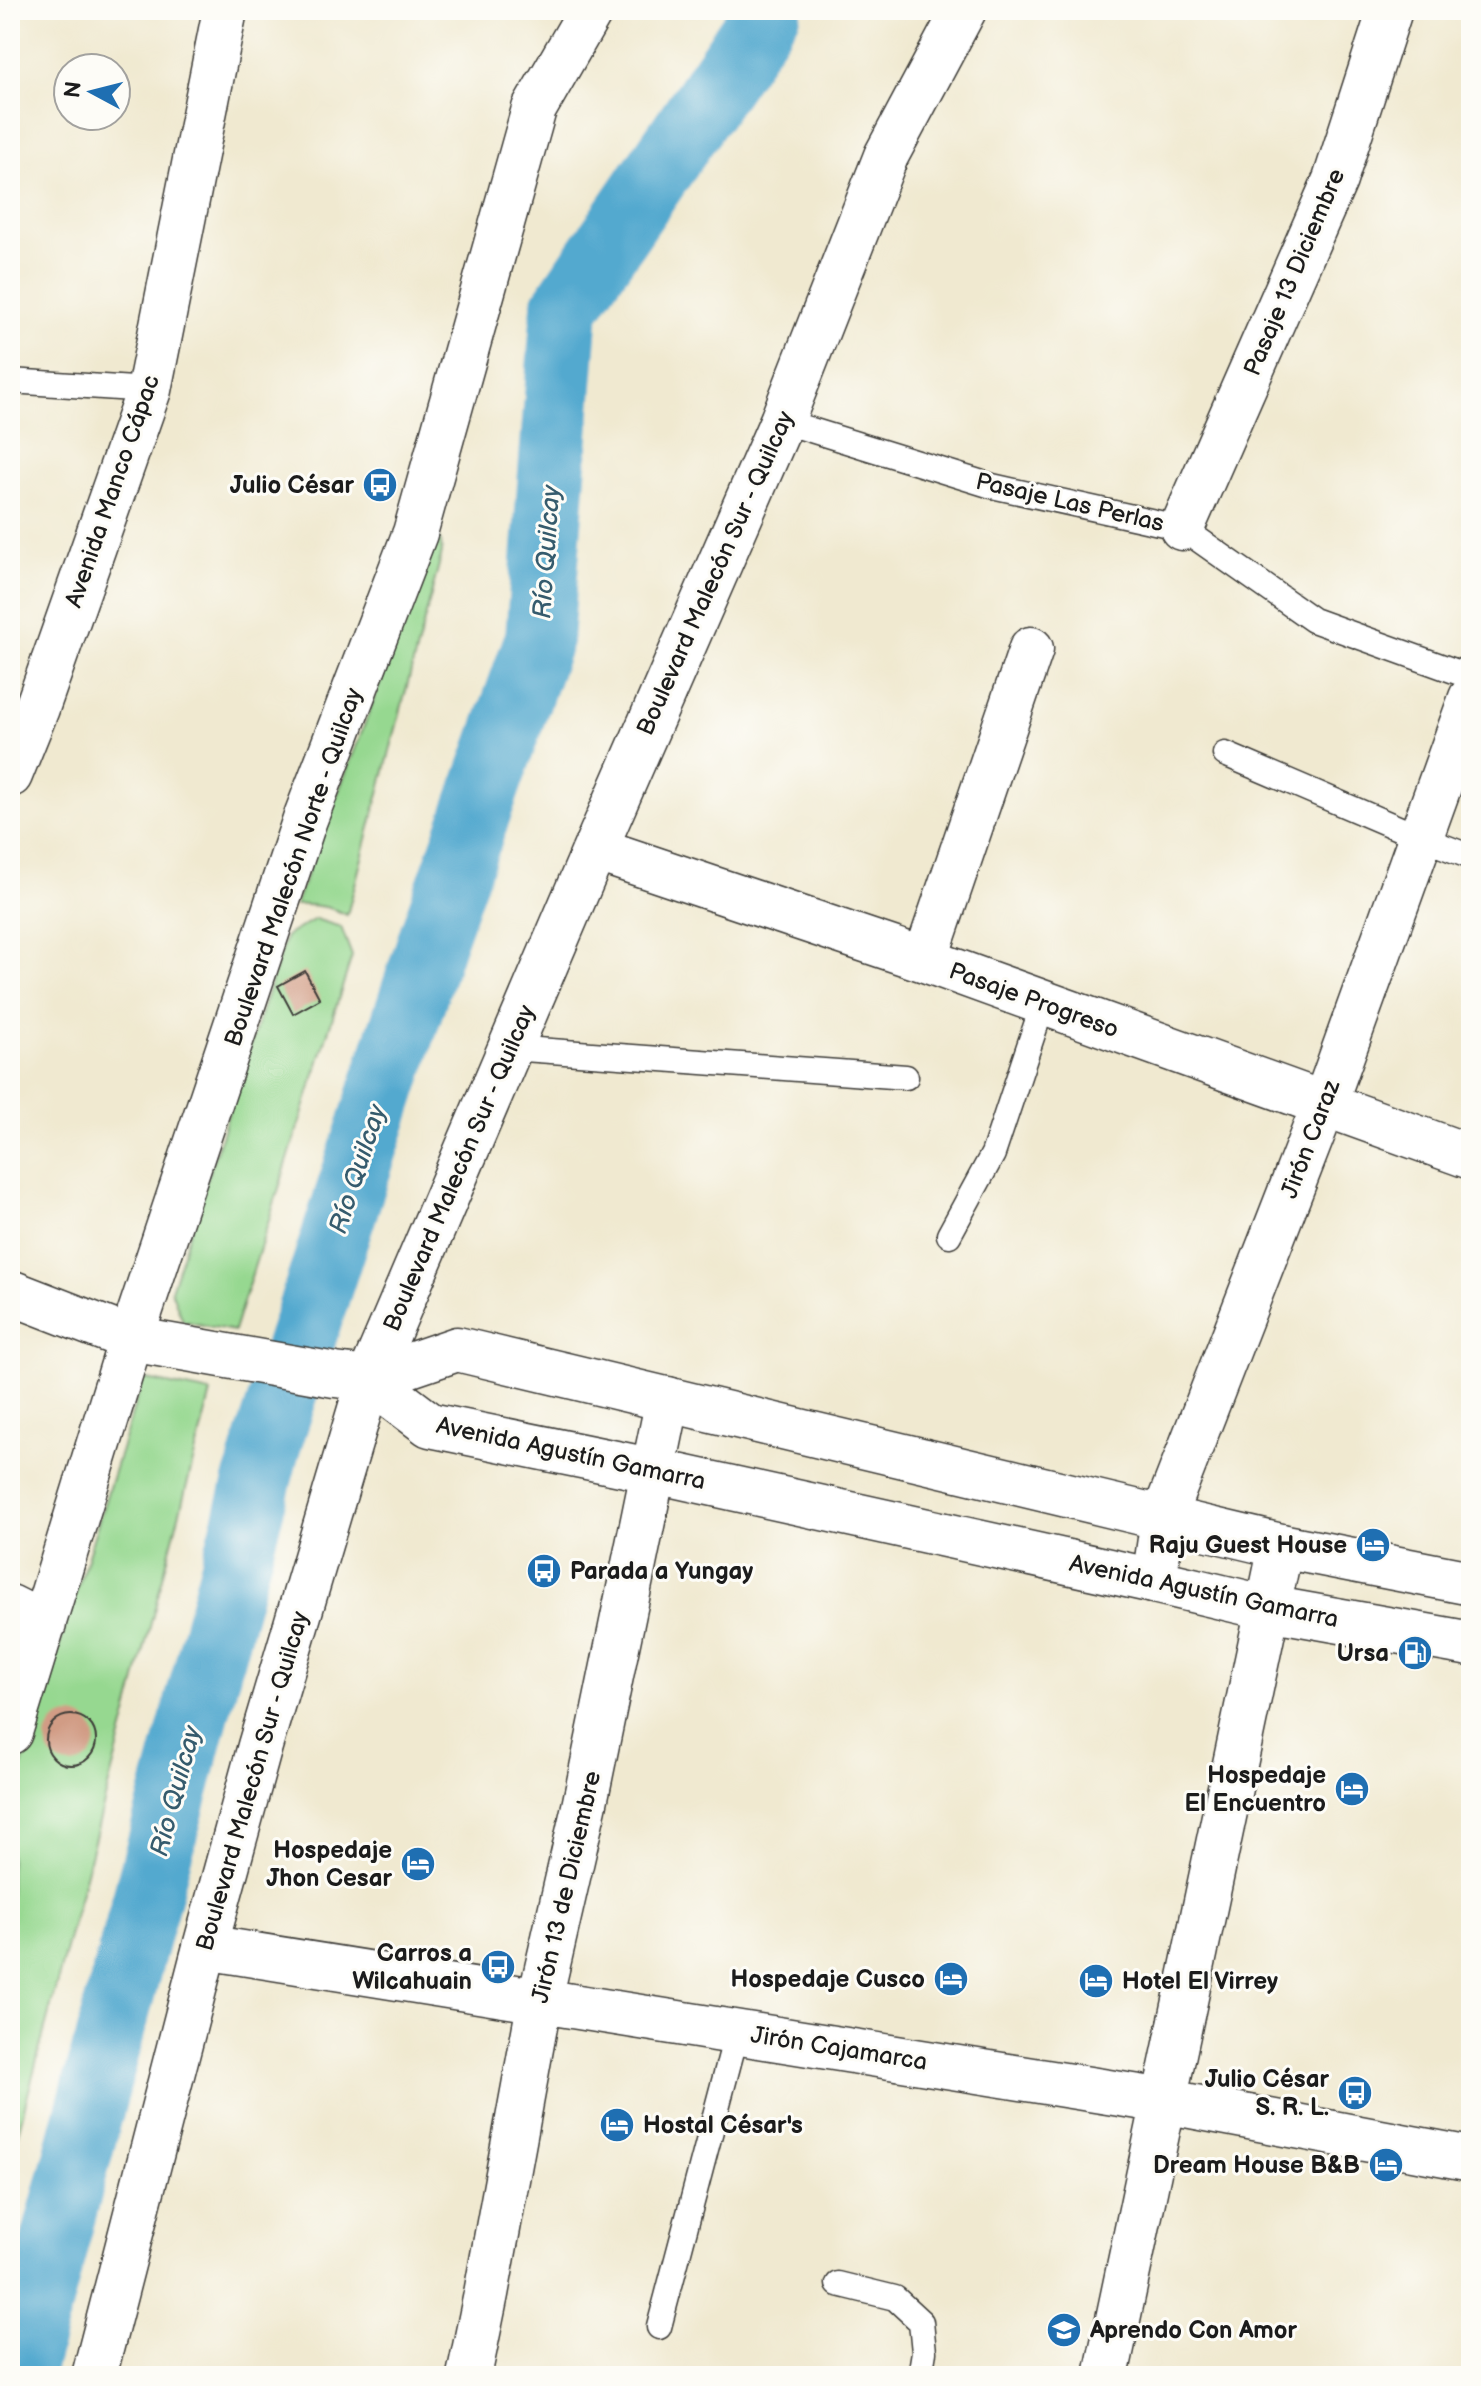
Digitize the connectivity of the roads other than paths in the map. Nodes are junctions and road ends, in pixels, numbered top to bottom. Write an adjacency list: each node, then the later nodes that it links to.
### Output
1 (225, 10): 6 (street, Avenida Manco Cápac)
2 (591, 10): 25 (street, Boulevard Malecón Norte - Quilcay)
3 (964, 10): 7 (street, Boulevard Malecón Sur - Quilcay)
4 (1390, 10): 8 (street, Pasaje 13 Diciembre)
5 (10, 381): 6 (lane)
6 (149, 390): 13 (street, Avenida Manco Cápac)
7 (782, 421): 8 (lane, Pasaje Las Perlas); 15 (street, Boulevard Malecón Sur - Quilcay)
8 (1182, 528): 10 (lane, Pasaje Las Perlas)
9 (1031, 649): 17 (street)
10 (1471, 677)
11 (1471, 698): 14 (street, Jirón Caraz)
12 (1225, 754): 14 (lane)
13 (10, 775)
14 (1419, 837): 16 (lane); 21 (street, Jirón Caraz)
15 (595, 849): 17 (street, Pasaje Progreso); 19 (street, Boulevard Malecón Sur - Quilcay)
16 (1471, 857)
17 (925, 960): 18 (street, Pasaje Progreso)
18 (1043, 1004): 21 (street, Pasaje Progreso); 23 (lane)
19 (510, 1048): 20 (lane); 26 (street, Boulevard Malecón Sur - Quilcay)
20 (906, 1077)
21 (1324, 1105): 22 (street, Pasaje Progreso); 29 (street, Jirón Caraz)
22 (1471, 1157)
23 (949, 1235)
24 (10, 1292): 25 (street)
25 (131, 1339): 26 (street); 34 (street, Boulevard Malecón Norte - Quilcay)
26 (352, 1377): 27 (street); 28 (street, Avenida Agustín Gamarra); 37 (street, Boulevard Malecón Sur - Quilcay)
27 (668, 1399): 28 (street, Jirón 13 de Diciembre); 29 (street)
28 (655, 1471): 31 (street, Avenida Agustín Gamarra); 38 (street, Jirón 13 de Diciembre)
29 (1163, 1518): 30 (street); 31 (street, Jirón Caraz)
30 (1281, 1546): 32 (street); 33 (street)
31 (1154, 1581): 33 (street, Avenida Agustín Gamarra)
32 (1471, 1583)
33 (1268, 1608): 35 (street, Avenida Agustín Gamarra); 40 (street)
34 (27, 1616): 36 (street, Boulevard Malecón Norte - Quilcay)
35 (1471, 1644)
36 (10, 1732)
37 (205, 1947): 38 (street, Jirón Cajamarca); 44 (street, Boulevard Malecón Sur - Quilcay)
38 (540, 1999): 39 (street, Jirón Cajamarca); 45 (street, Jirón 13 de Diciembre)
39 (737, 2032): 40 (street, Jirón Cajamarca); 43 (lane)
40 (1164, 2101): 41 (street, Jirón Cajamarca); 47 (street)
41 (1471, 2159)
42 (838, 2284): 46 (lane)
43 (659, 2327)
44 (94, 2376)
45 (469, 2376)
46 (920, 2376)
47 (1106, 2376)

